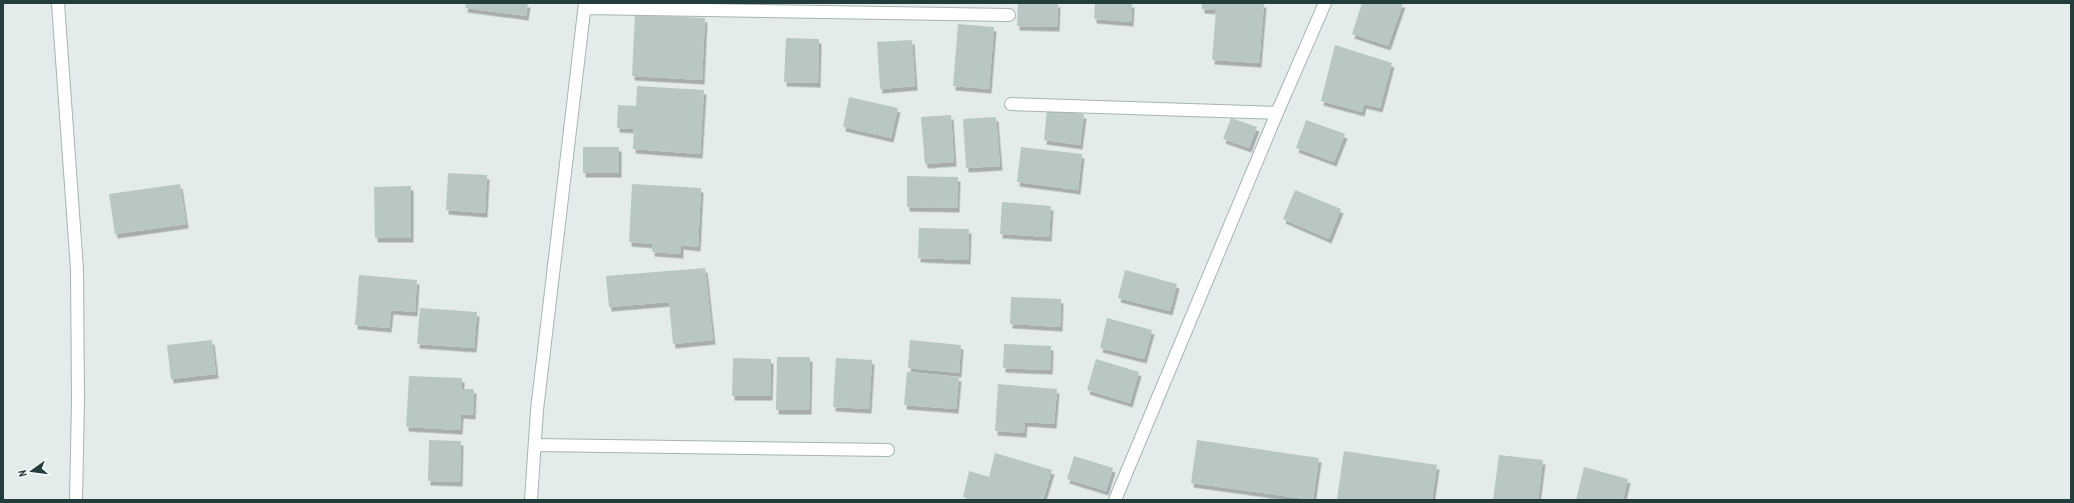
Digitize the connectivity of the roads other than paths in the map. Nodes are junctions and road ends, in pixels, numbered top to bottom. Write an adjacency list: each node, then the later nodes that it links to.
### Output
1 (58, 3): 9 (street)
2 (1326, 3): 6 (street)
3 (585, 6): 4 (street); 7 (street)
4 (1009, 15)
5 (1011, 104): 6 (street)
6 (1277, 113): 11 (street)
7 (534, 445): 8 (street); 10 (street)
8 (888, 450)
9 (76, 500)
10 (531, 500)
11 (1115, 500)

